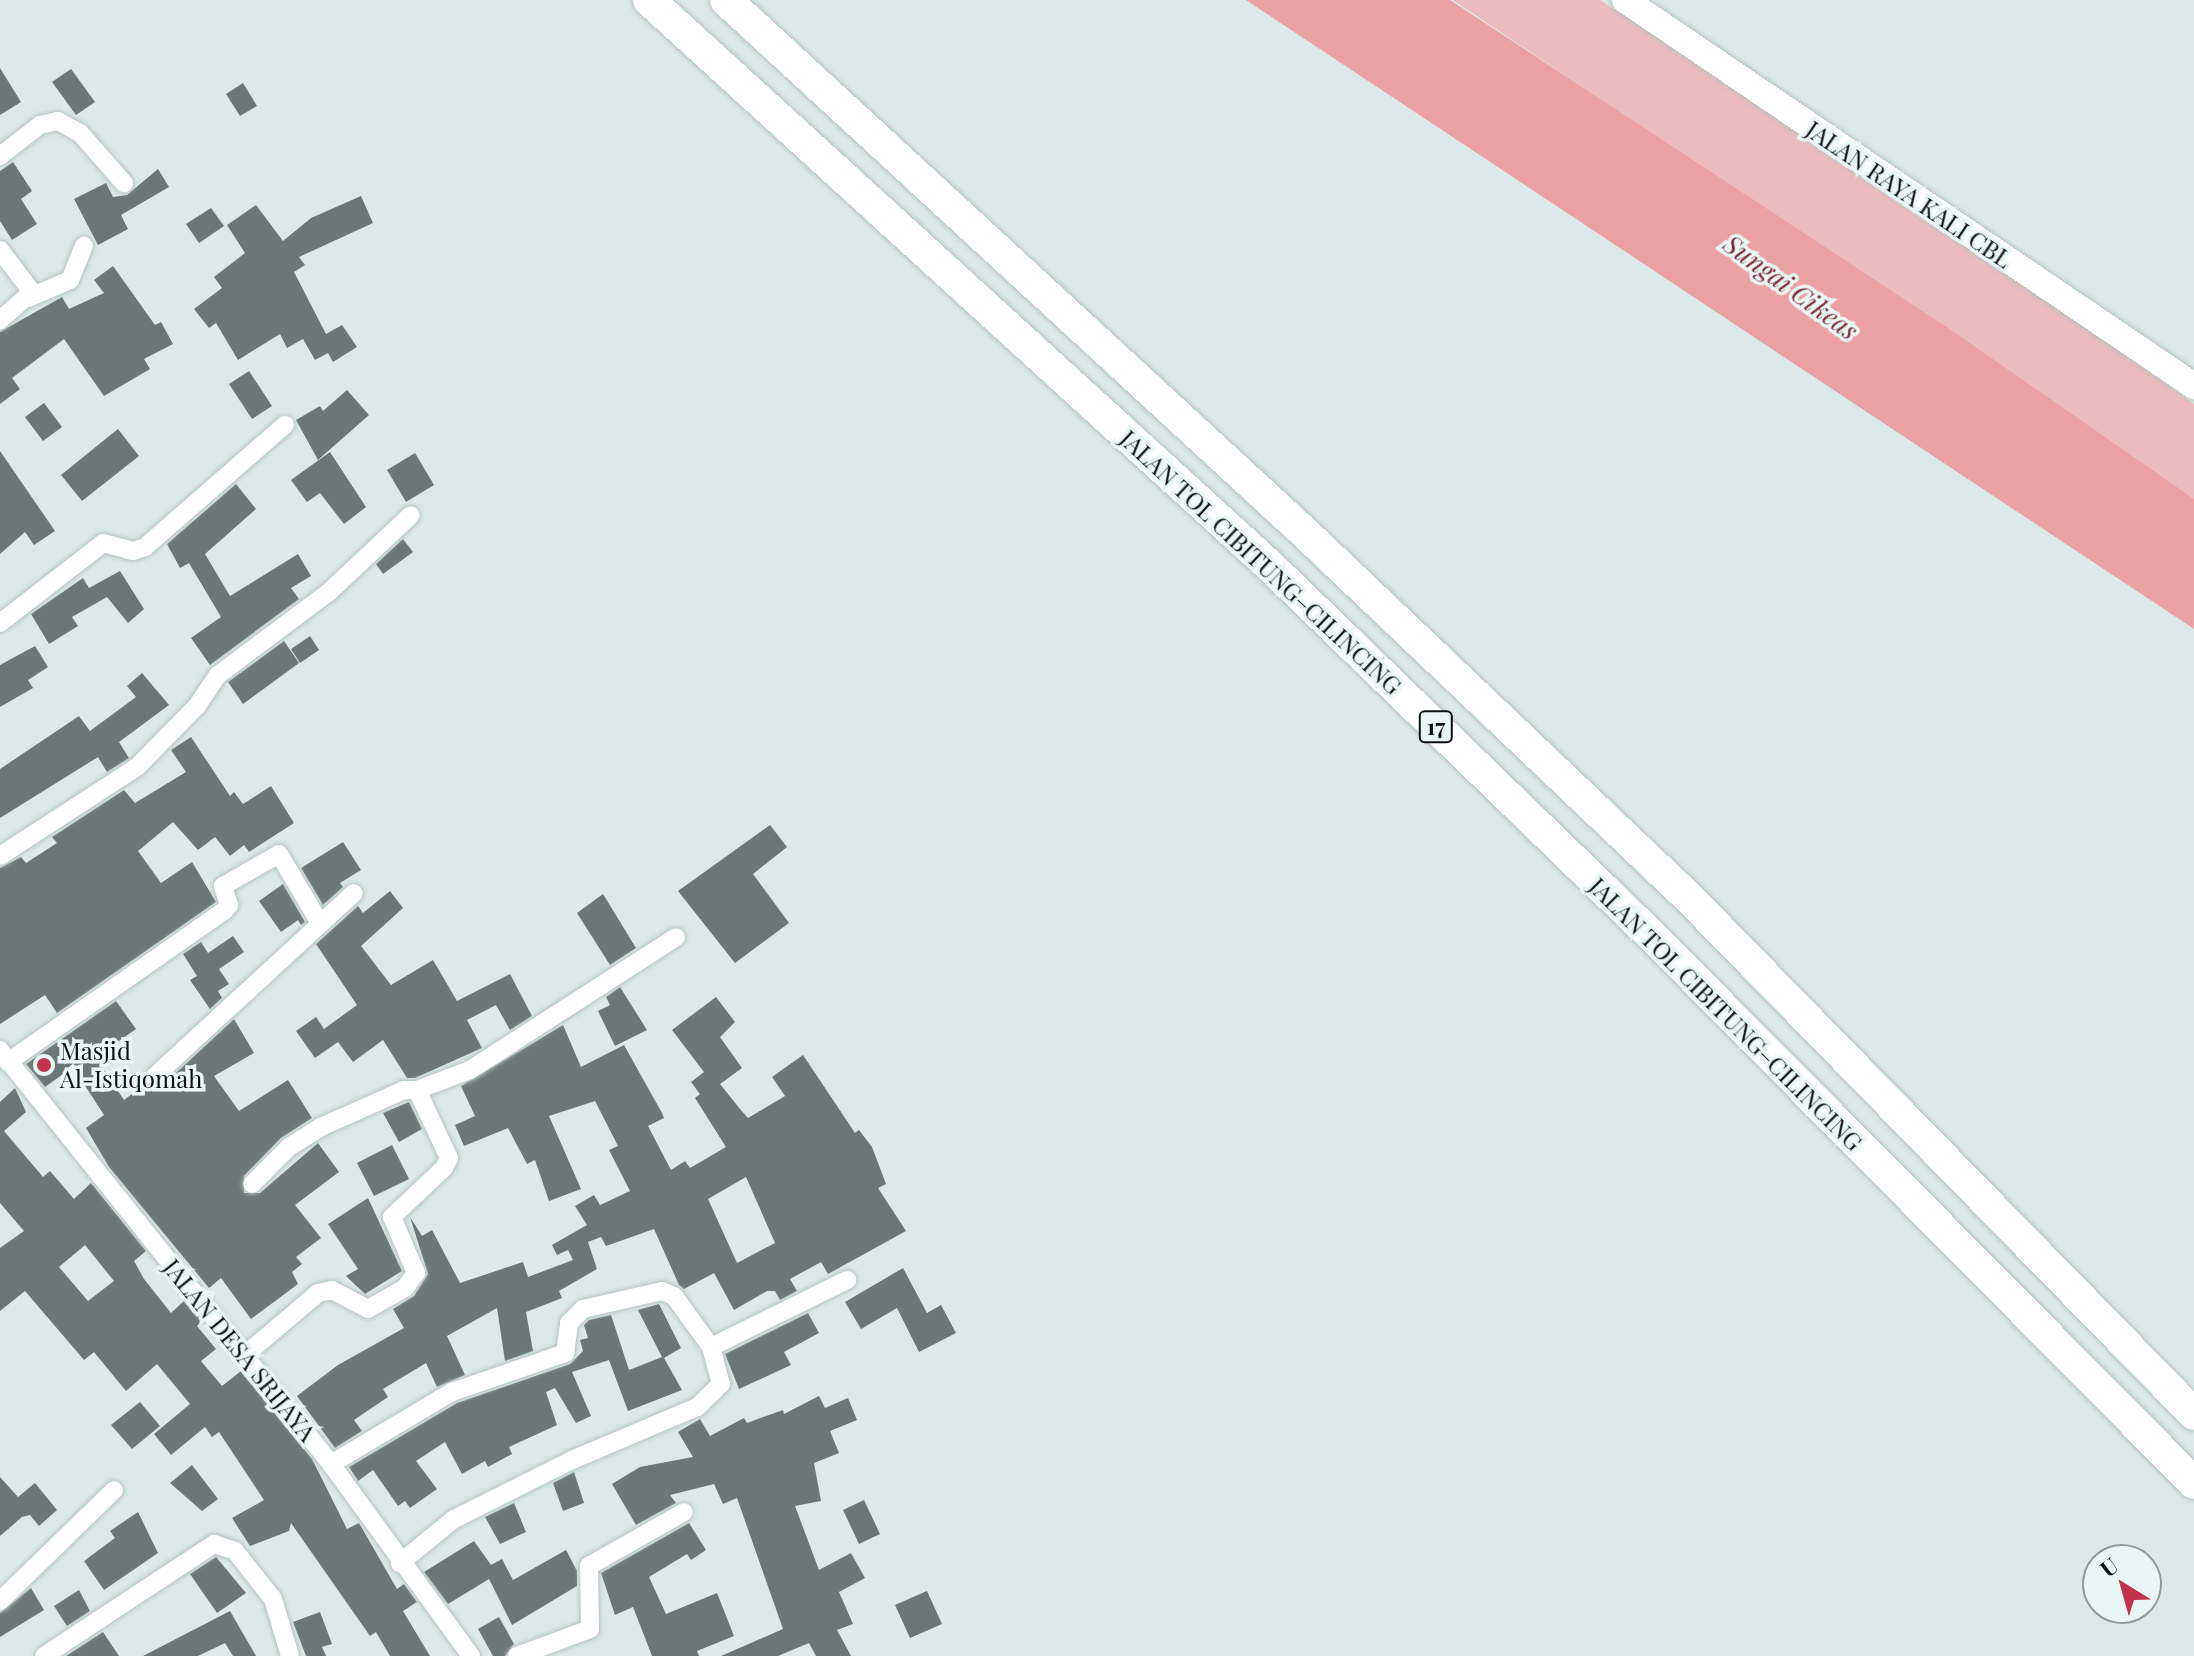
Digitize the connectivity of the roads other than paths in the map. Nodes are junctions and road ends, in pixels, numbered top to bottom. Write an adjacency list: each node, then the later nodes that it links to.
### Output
1 (649, 0): 29 (highway, JALAN TOL CIBITUNG–CILINCING / 17)
2 (726, 0): 22 (highway, JALAN TOL CIBITUNG–CILINCING / 17)
3 (1625, 0): 10 (street, JALAN RAYA KALI CBL)
4 (0, 156): 5 (street)
5 (124, 183)
6 (84, 246): 8 (street)
7 (0, 250): 8 (street)
8 (28, 298): 9 (street)
9 (0, 320)
10 (2194, 386)
11 (285, 425): 13 (street)
12 (411, 515): 14 (street)
13 (0, 623)
14 (0, 856)
15 (354, 893): 16 (street)
16 (320, 923): 18 (street); 19 (street)
17 (676, 937): 20 (street)
18 (4, 1056): 25 (street, JALAN DESA SRIJAYA)
19 (155, 1076)
20 (417, 1090): 21 (street); 25 (street)
21 (252, 1184)
22 (1985, 1203): 26 (highway); 27 (highway, JALAN TOL CIBITUNG–CILINCING / 17)
23 (847, 1280): 24 (street)
24 (711, 1347): 28 (street); 32 (street)
25 (245, 1355): 28 (street, JALAN DESA SRIJAYA)
26 (2194, 1383)
27 (2194, 1414)
28 (331, 1464): 32 (street, JALAN DESA SRIJAYA)
29 (2194, 1483)
30 (114, 1490): 33 (street)
31 (684, 1512): 37 (street)
32 (400, 1563): 36 (street, JALAN DESA SRIJAYA)
33 (0, 1601)
34 (44, 1656): 35 (street)
35 (290, 1656)
36 (471, 1656)
37 (517, 1656)

